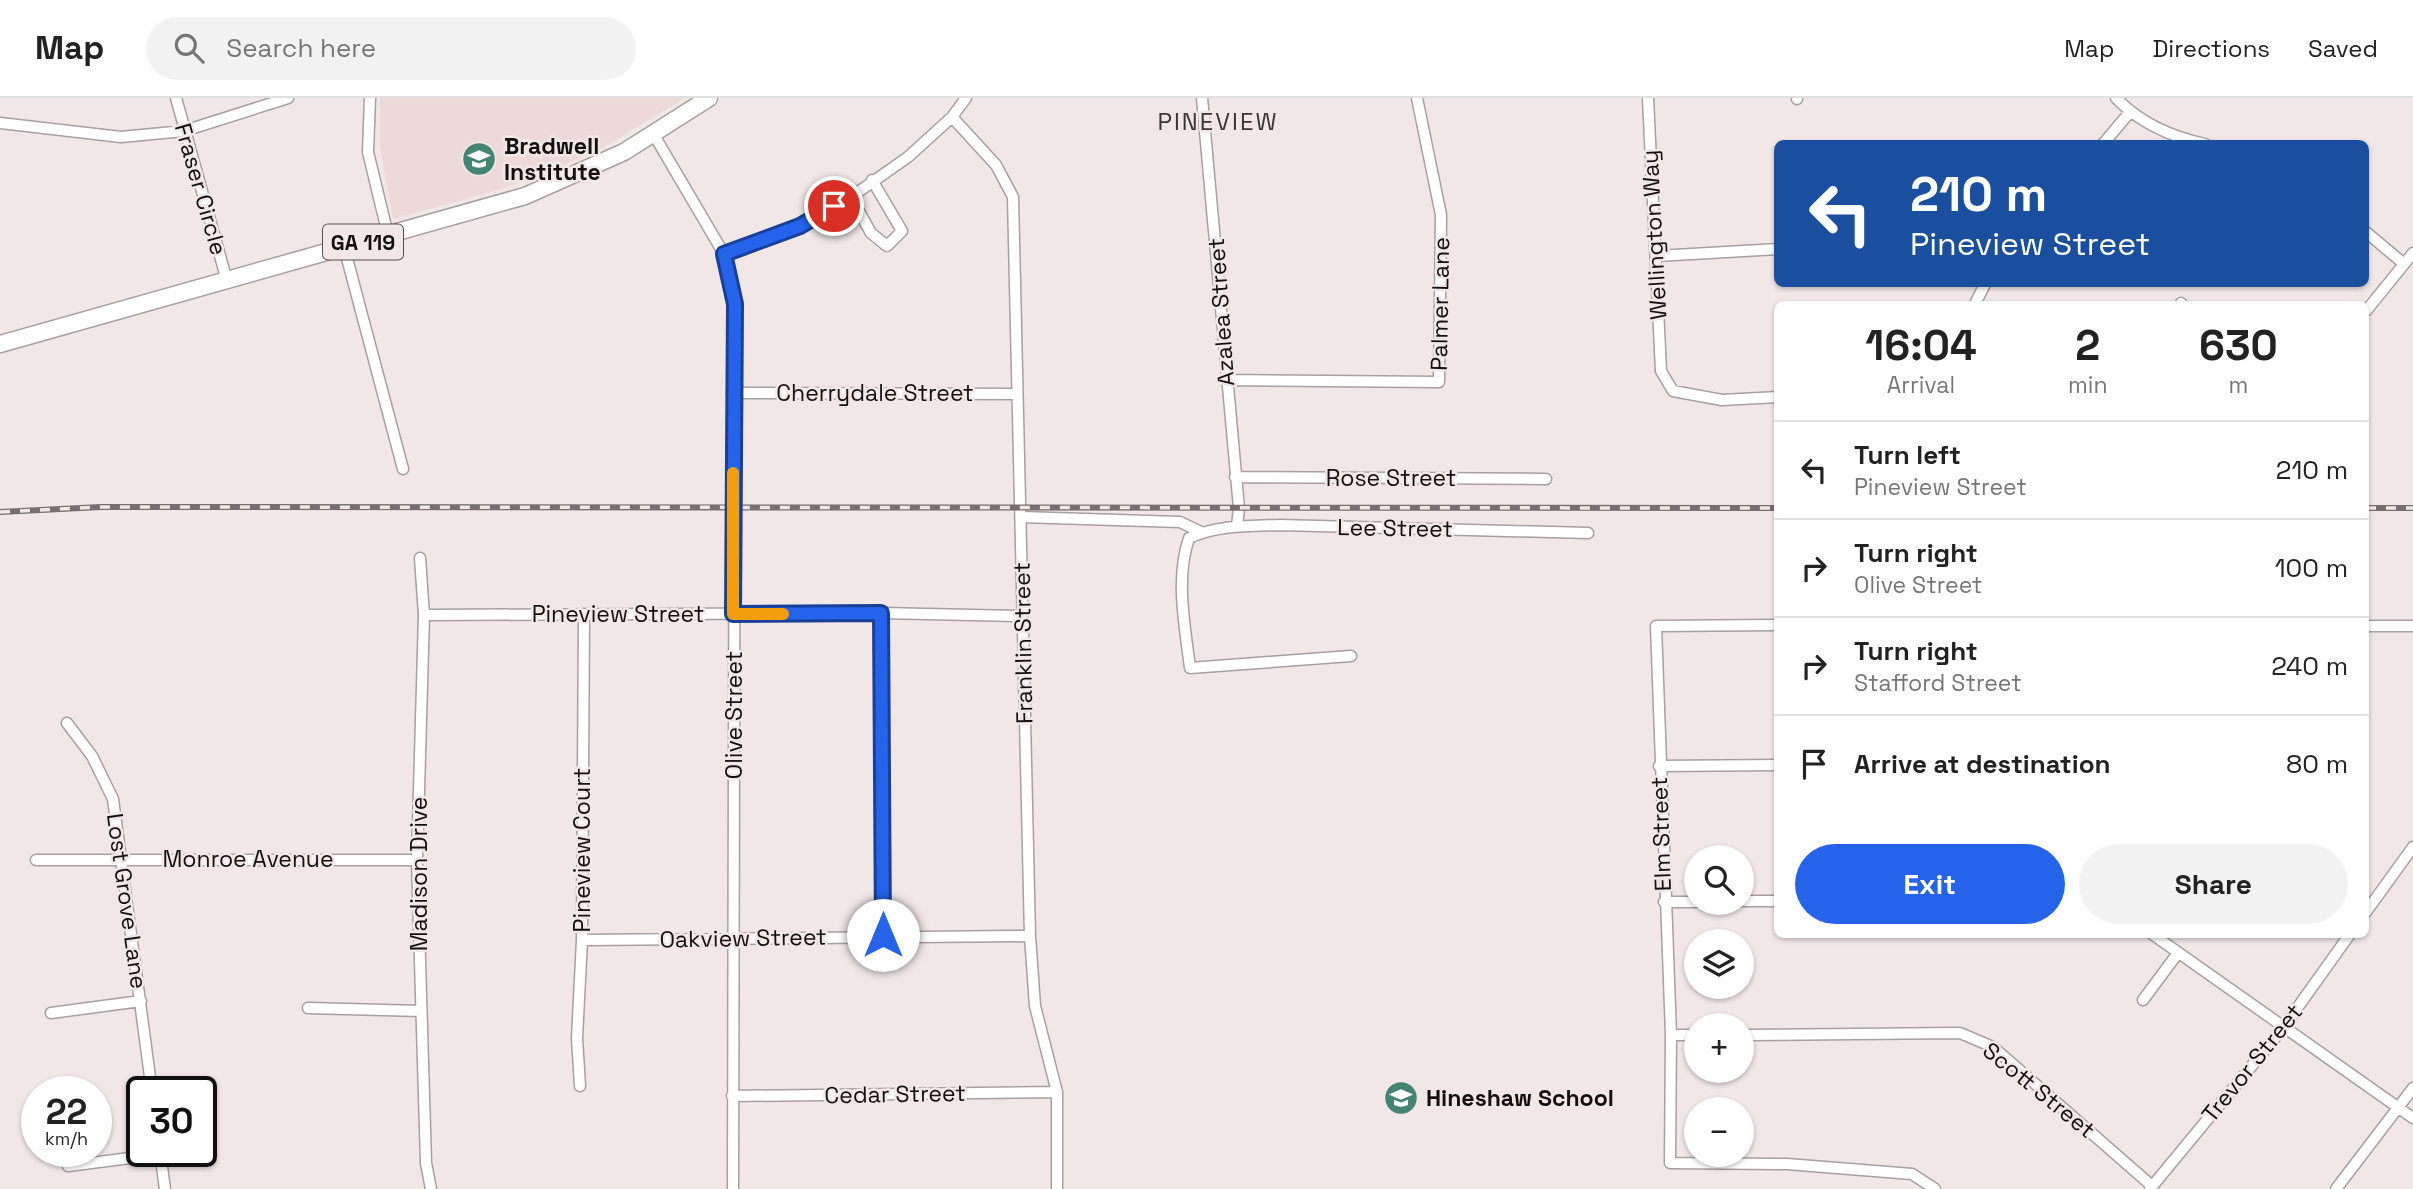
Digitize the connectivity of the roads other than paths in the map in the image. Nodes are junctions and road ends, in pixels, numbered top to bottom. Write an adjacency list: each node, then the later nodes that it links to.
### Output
1 (176, 98): 13 (street, Fraser Circle)
2 (288, 98): 13 (street)
3 (370, 98): 19 (street)
4 (709, 98): 14 (main road, GA 119)
5 (966, 98): 11 (street)
6 (1202, 98): 30 (street, Azalea Street)
7 (1416, 98): 30 (street, Palmer Lane)
8 (1648, 98): 25 (street, Wellington Way)
9 (2116, 98): 10 (street)
10 (2130, 112): 15 (street); 16 (street)
11 (952, 117): 17 (street); 32 (street, Franklin Street)
12 (0, 123): 13 (street)
13 (184, 131): 27 (street, Fraser Circle)
14 (654, 135): 19 (main road, GA 119); 24 (street, Olive Street)
15 (2106, 140)
16 (2187, 140)
17 (872, 180): 18 (street); 18 (street)
18 (851, 197): 24 (street)
19 (388, 235): 21 (main road, GA 119)
20 (2369, 235): 26 (street)
21 (344, 247): 27 (main road, GA 119); 34 (street)
22 (1774, 248): 25 (street)
23 (2413, 253): 26 (street)
24 (724, 254): 31 (street, Olive Street)
25 (1657, 256): 33 (street, Wellington Way)
26 (2403, 263): 28 (street)
27 (227, 281): 29 (main road, GA 119)
28 (2369, 307)
29 (0, 344)
30 (1226, 380): 35 (street, Azalea Street)
31 (732, 393): 32 (street, Cherrydale Street); 44 (street, Olive Street)
32 (1017, 394): 37 (street, Franklin Street)
33 (1774, 397)
34 (403, 469)
35 (1235, 477): 36 (street, Rose Street); 38 (street, Azalea Street)
36 (1546, 479)
37 (1021, 517): 39 (street, Lee Street); 46 (street, Franklin Street)
38 (1237, 526): 39 (street, Lee Street); 40 (street, Lee Street)
39 (1201, 532): 50 (street)
40 (1588, 533)
41 (420, 558): 45 (street, Madison Drive)
42 (881, 613): 44 (street, Pineview Street); 46 (street, Pineview Street); 63 (street)
43 (584, 614): 44 (street, Pineview Street); 45 (street, Pineview Street); 68 (street, Pineview Court)
44 (733, 614): 65 (street, Olive Street)
45 (424, 615): 57 (street, Madison Drive)
46 (1022, 616): 64 (street, Franklin Street)
47 (1774, 625): 53 (street, Elm Street)
48 (2369, 626): 49 (street)
49 (2413, 626)
50 (1350, 656)
51 (67, 723): 56 (street, Lost Grove Lane)
52 (1774, 765): 53 (street)
53 (1659, 766): 60 (street, Elm Street)
54 (2413, 847): 62 (street)
55 (36, 859): 56 (street, Monroe Avenue)
56 (123, 859): 57 (street, Monroe Avenue); 71 (street, Lost Grove Lane)
57 (417, 860): 73 (street, Madison Drive)
58 (1754, 901): 59 (street)
59 (1774, 901)
60 (1664, 902): 61 (street); 77 (street, Elm Street)
61 (1684, 902)
62 (2369, 908)
63 (883, 935): 64 (street, Oakview Street); 65 (street, Oakview Street)
64 (1030, 936): 82 (street, Franklin Street)
65 (734, 938): 68 (street, Oakview Street); 83 (street, Olive Street)
66 (2157, 938): 69 (street)
67 (2347, 938): 75 (street, Trevor Street)
68 (582, 940): 80 (street, Pineview Court)
69 (2178, 953): 70 (street); 75 (street)
70 (2143, 1000)
71 (141, 1001): 74 (street); 79 (street, Lost Grove Lane)
72 (308, 1009): 73 (street)
73 (421, 1011): 89 (street, Madison Drive)
74 (51, 1013)
75 (2283, 1028): 84 (street); 87 (street, Trevor Street)
76 (1754, 1034): 87 (street, Scott Street)
77 (1671, 1035): 78 (street); 92 (street, Elm Street)
78 (1684, 1035)
79 (150, 1076)
80 (580, 1086)
81 (2413, 1088): 84 (street)
82 (1057, 1092): 83 (street, Cedar Street); 91 (street, Franklin Street)
83 (732, 1096): 90 (street, Olive Street)
84 (2399, 1108): 85 (street); 93 (street)
85 (2413, 1118)
86 (162, 1167): 88 (street)
87 (2151, 1187)
88 (165, 1189)
89 (431, 1189)
90 (733, 1189)
91 (1057, 1189)
92 (1935, 1189)
93 (2336, 1189)

